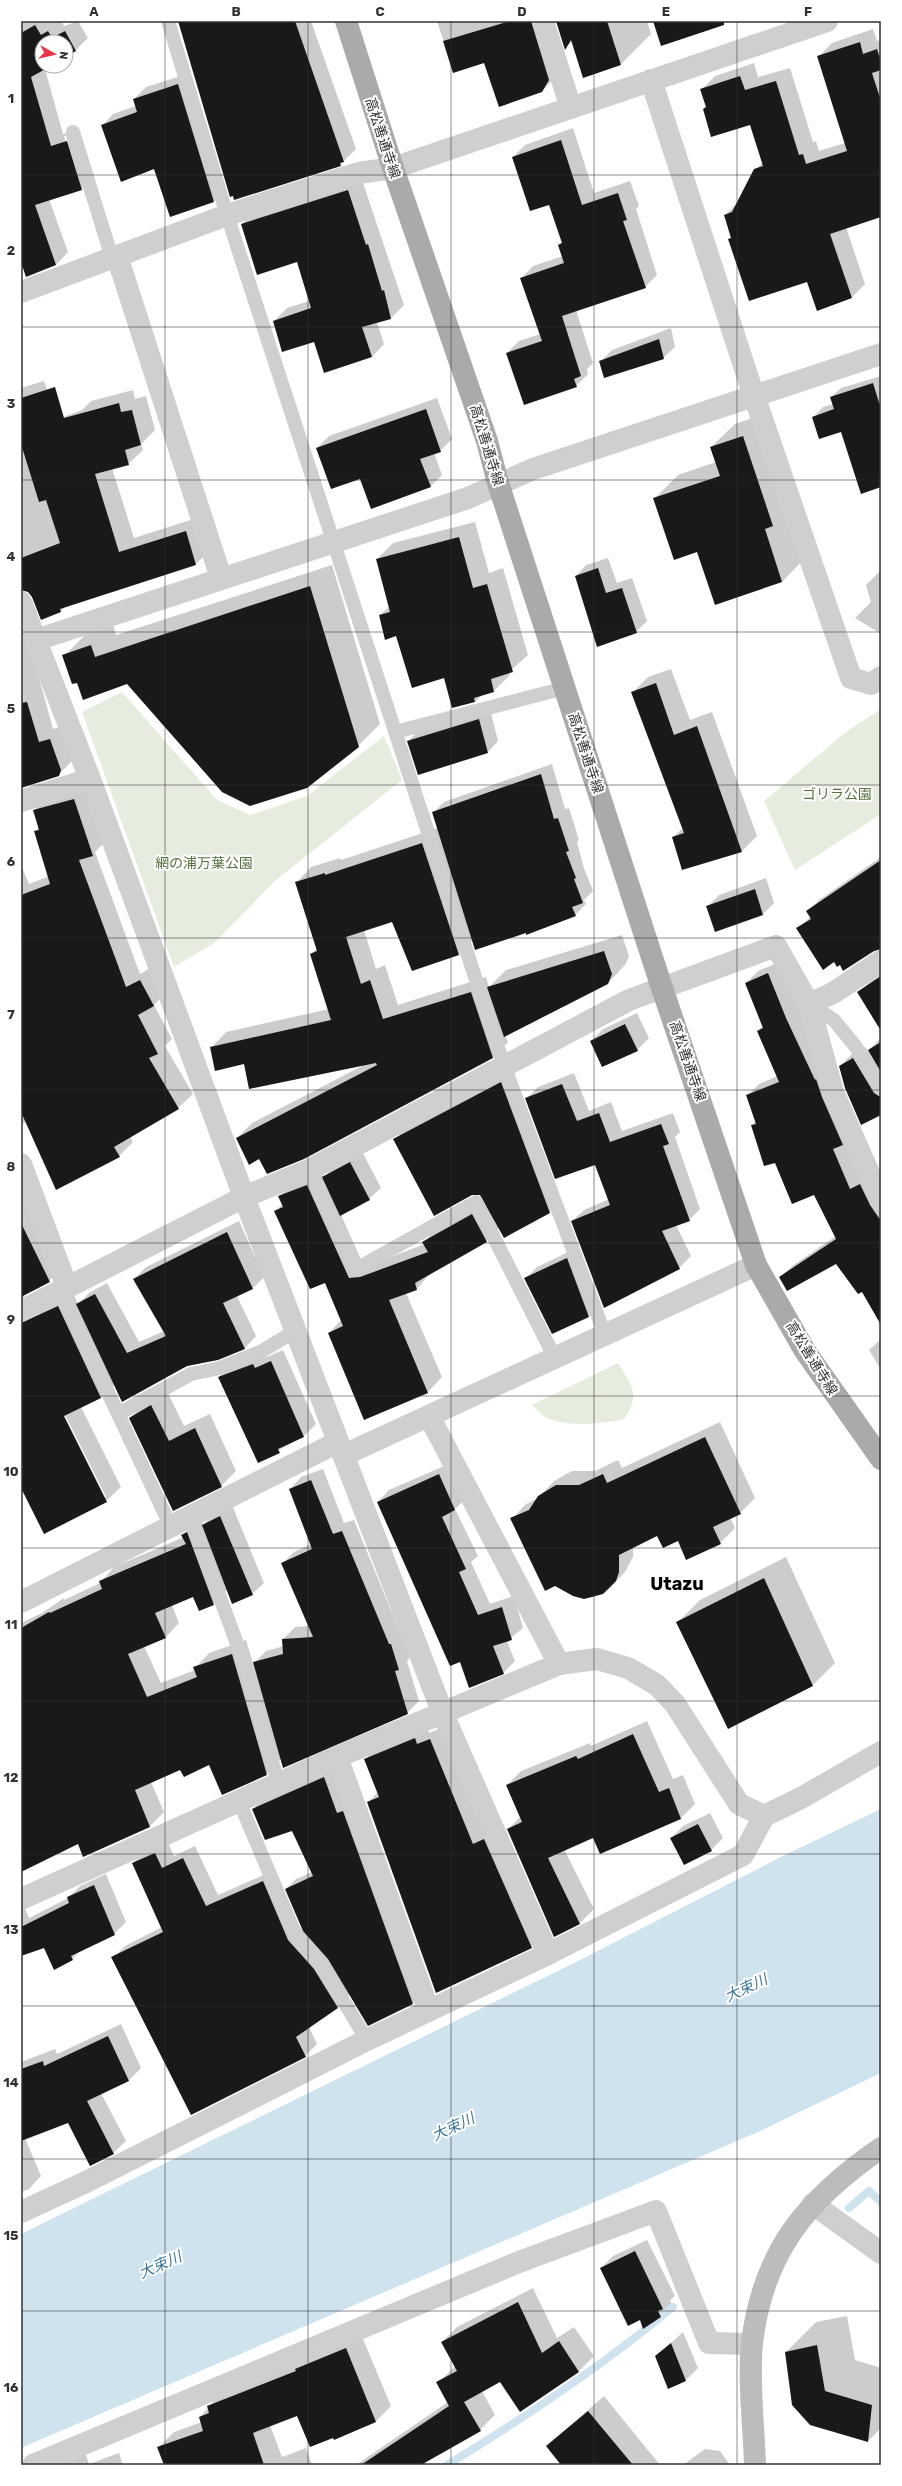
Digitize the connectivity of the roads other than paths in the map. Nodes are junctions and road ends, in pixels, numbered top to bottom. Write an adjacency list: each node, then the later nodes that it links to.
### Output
1 (168, 21): 9 (lane)
2 (346, 21): 8 (main road, 高松善通寺線)
3 (544, 21): 6 (street)
4 (827, 21): 5 (street)
5 (651, 80): 6 (street); 13 (street)
6 (571, 108): 8 (street)
7 (73, 132): 10 (lane)
8 (393, 168): 9 (street); 14 (main road, 高松善通寺線)
9 (227, 215): 10 (street); 15 (lane)
10 (114, 257): 11 (street); 16 (street)
11 (21, 292)
12 (881, 354): 13 (street)
13 (754, 395): 14 (street); 19 (street)
14 (498, 483): 15 (street); 20 (main road, 高松善通寺線)
15 (333, 540): 16 (street); 21 (lane)
16 (221, 578): 18 (street)
17 (21, 602): 18 (street)
18 (36, 640): 22 (street)
19 (881, 677)
20 (565, 688): 21 (lane); 25 (main road, 高松善通寺線)
21 (395, 732): 27 (lane)
22 (90, 780): 23 (street); 31 (street)
23 (21, 801)
24 (881, 961): 26 (street)
25 (662, 988): 26 (street); 27 (street); 33 (main road, 高松善通寺線)
26 (809, 1004): 28 (lane); 32 (street)
27 (504, 1066): 30 (street); 37 (lane)
28 (881, 1089)
29 (21, 1164): 34 (street)
30 (309, 1170): 31 (street); 38 (lane)
31 (244, 1197): 34 (street); 36 (street)
32 (881, 1200)
33 (756, 1264): 37 (street); 42 (main road, 高松善通寺線)
34 (64, 1289): 35 (street); 39 (lane)
35 (21, 1311)
36 (296, 1331): 39 (lane); 41 (street)
37 (605, 1335): 38 (street)
38 (555, 1358): 40 (street)
39 (118, 1414): 43 (lane)
40 (428, 1416): 41 (street); 45 (street)
41 (341, 1449): 43 (street); 46 (street)
42 (881, 1459)
43 (181, 1522): 44 (street); 49 (lane)
44 (21, 1602)
45 (559, 1664): 46 (street); 51 (street)
46 (443, 1714): 48 (street); 53 (street)
47 (881, 1752): 51 (street)
48 (337, 1757): 49 (street); 54 (street)
49 (278, 1783): 50 (street)
50 (239, 1801): 52 (street); 55 (lane)
51 (764, 1816): 53 (street)
52 (21, 1899)
53 (548, 1954): 54 (street)
54 (429, 2011): 55 (street)
55 (367, 2040): 58 (street)
56 (881, 2148): 57 (main road)
57 (813, 2204): 59 (street); 60 (main road)
58 (21, 2212)
59 (881, 2253)
60 (752, 2344): 61 (street); 62 (main road)
61 (33, 2465)
62 (755, 2465)

